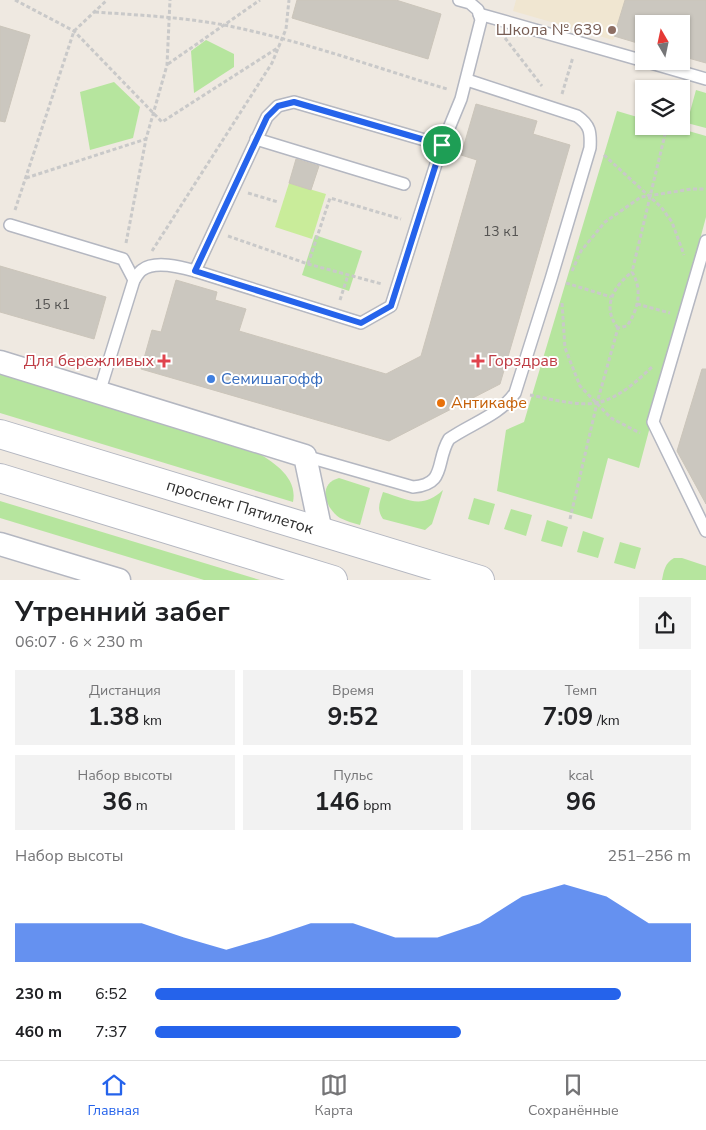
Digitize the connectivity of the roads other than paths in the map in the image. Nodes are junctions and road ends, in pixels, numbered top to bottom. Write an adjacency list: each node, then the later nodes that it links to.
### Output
1 (459, 0): 2 (lane)
2 (484, 15): 3 (lane); 6 (lane)
3 (635, 58)
4 (675, 70): 5 (lane)
5 (706, 79)
6 (466, 80): 8 (lane); 17 (lane)
7 (256, 139): 8 (lane); 9 (lane); 12 (lane)
8 (442, 145): 12 (lane)
9 (404, 184)
10 (10, 225): 13 (lane)
11 (706, 241): 19 (lane)
12 (195, 271): 13 (lane)
13 (134, 280): 15 (lane)
14 (0, 362): 15 (street)
15 (99, 392): 17 (street)
16 (0, 434): 20 (street, проспект Пятилеток)
17 (305, 456): 20 (street)
18 (0, 478): 23 (street)
19 (706, 531)
20 (321, 532): 24 (street, проспект Пятилеток)
21 (0, 544): 22 (street)
22 (119, 580)
23 (333, 580)
24 (480, 580)

